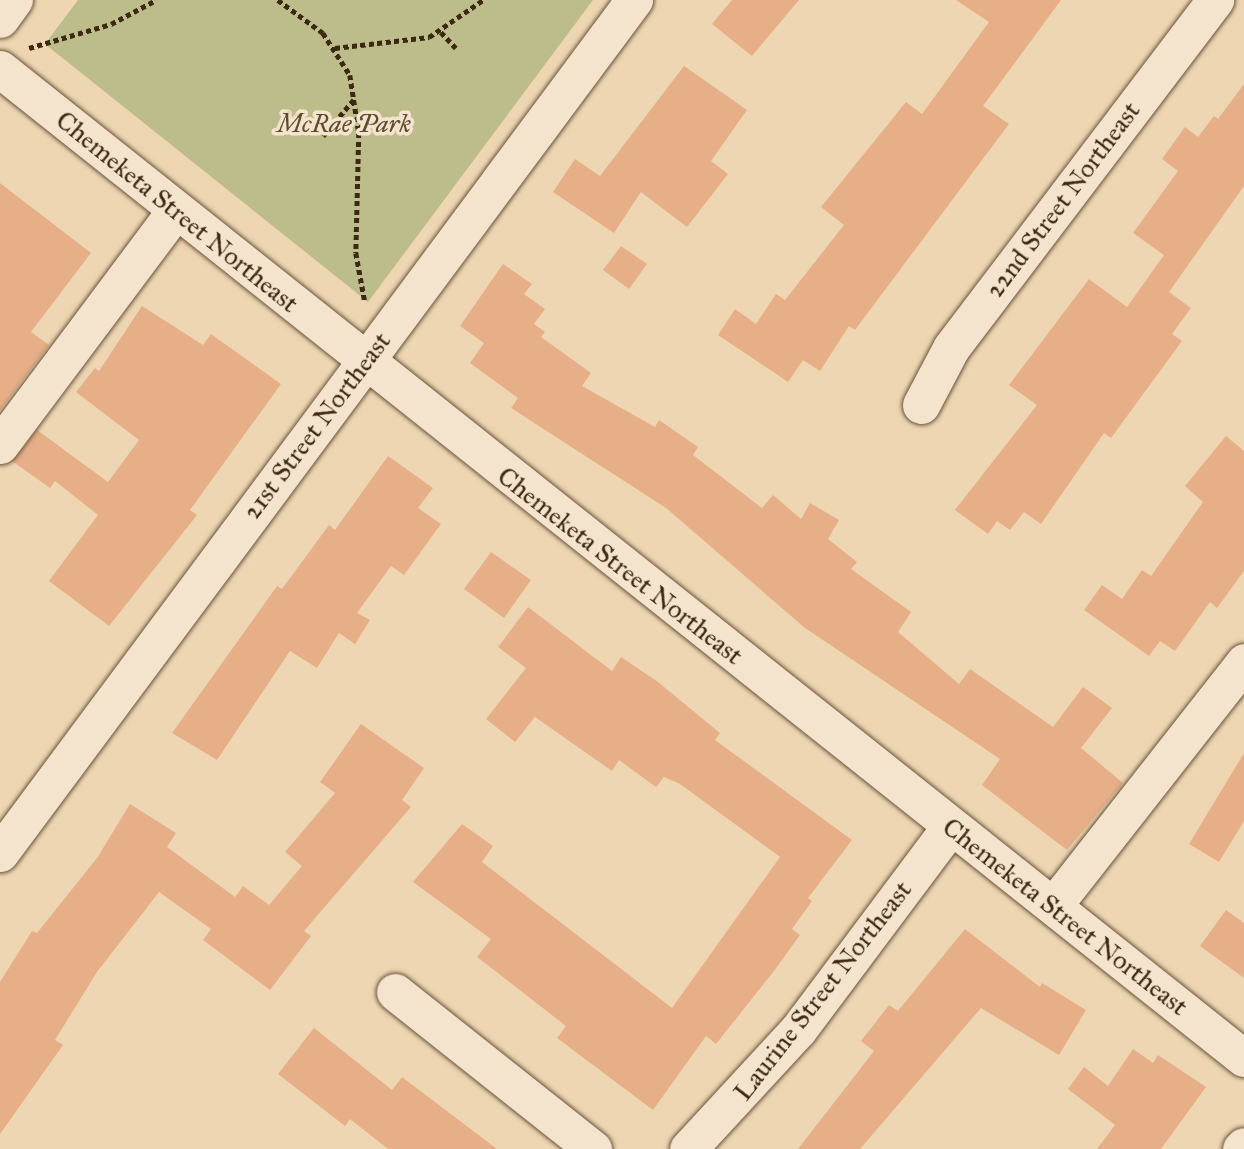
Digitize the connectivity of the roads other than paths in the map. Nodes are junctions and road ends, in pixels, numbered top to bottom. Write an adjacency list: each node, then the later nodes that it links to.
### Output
1 (13, 0): 4 (street)
2 (634, 0): 7 (street, 21st Street Northeast)
3 (1215, 0): 8 (street, 22nd Street Northeast)
4 (0, 19)
5 (12, 59): 6 (street, Chemeketa Street Northeast)
6 (175, 211): 7 (street, Chemeketa Street Northeast); 9 (street)
7 (369, 356): 11 (street, Chemeketa Street Northeast); 12 (street, 21st Street Northeast)
8 (921, 405)
9 (0, 445)
10 (1244, 662): 13 (street)
11 (950, 827): 13 (street, Chemeketa Street Northeast); 17 (street, Laurine Street Northeast)
12 (0, 853)
13 (1053, 906): 15 (street, Chemeketa Street Northeast)
14 (395, 992): 16 (street)
15 (1244, 1058)
16 (593, 1149)
17 (688, 1149)

